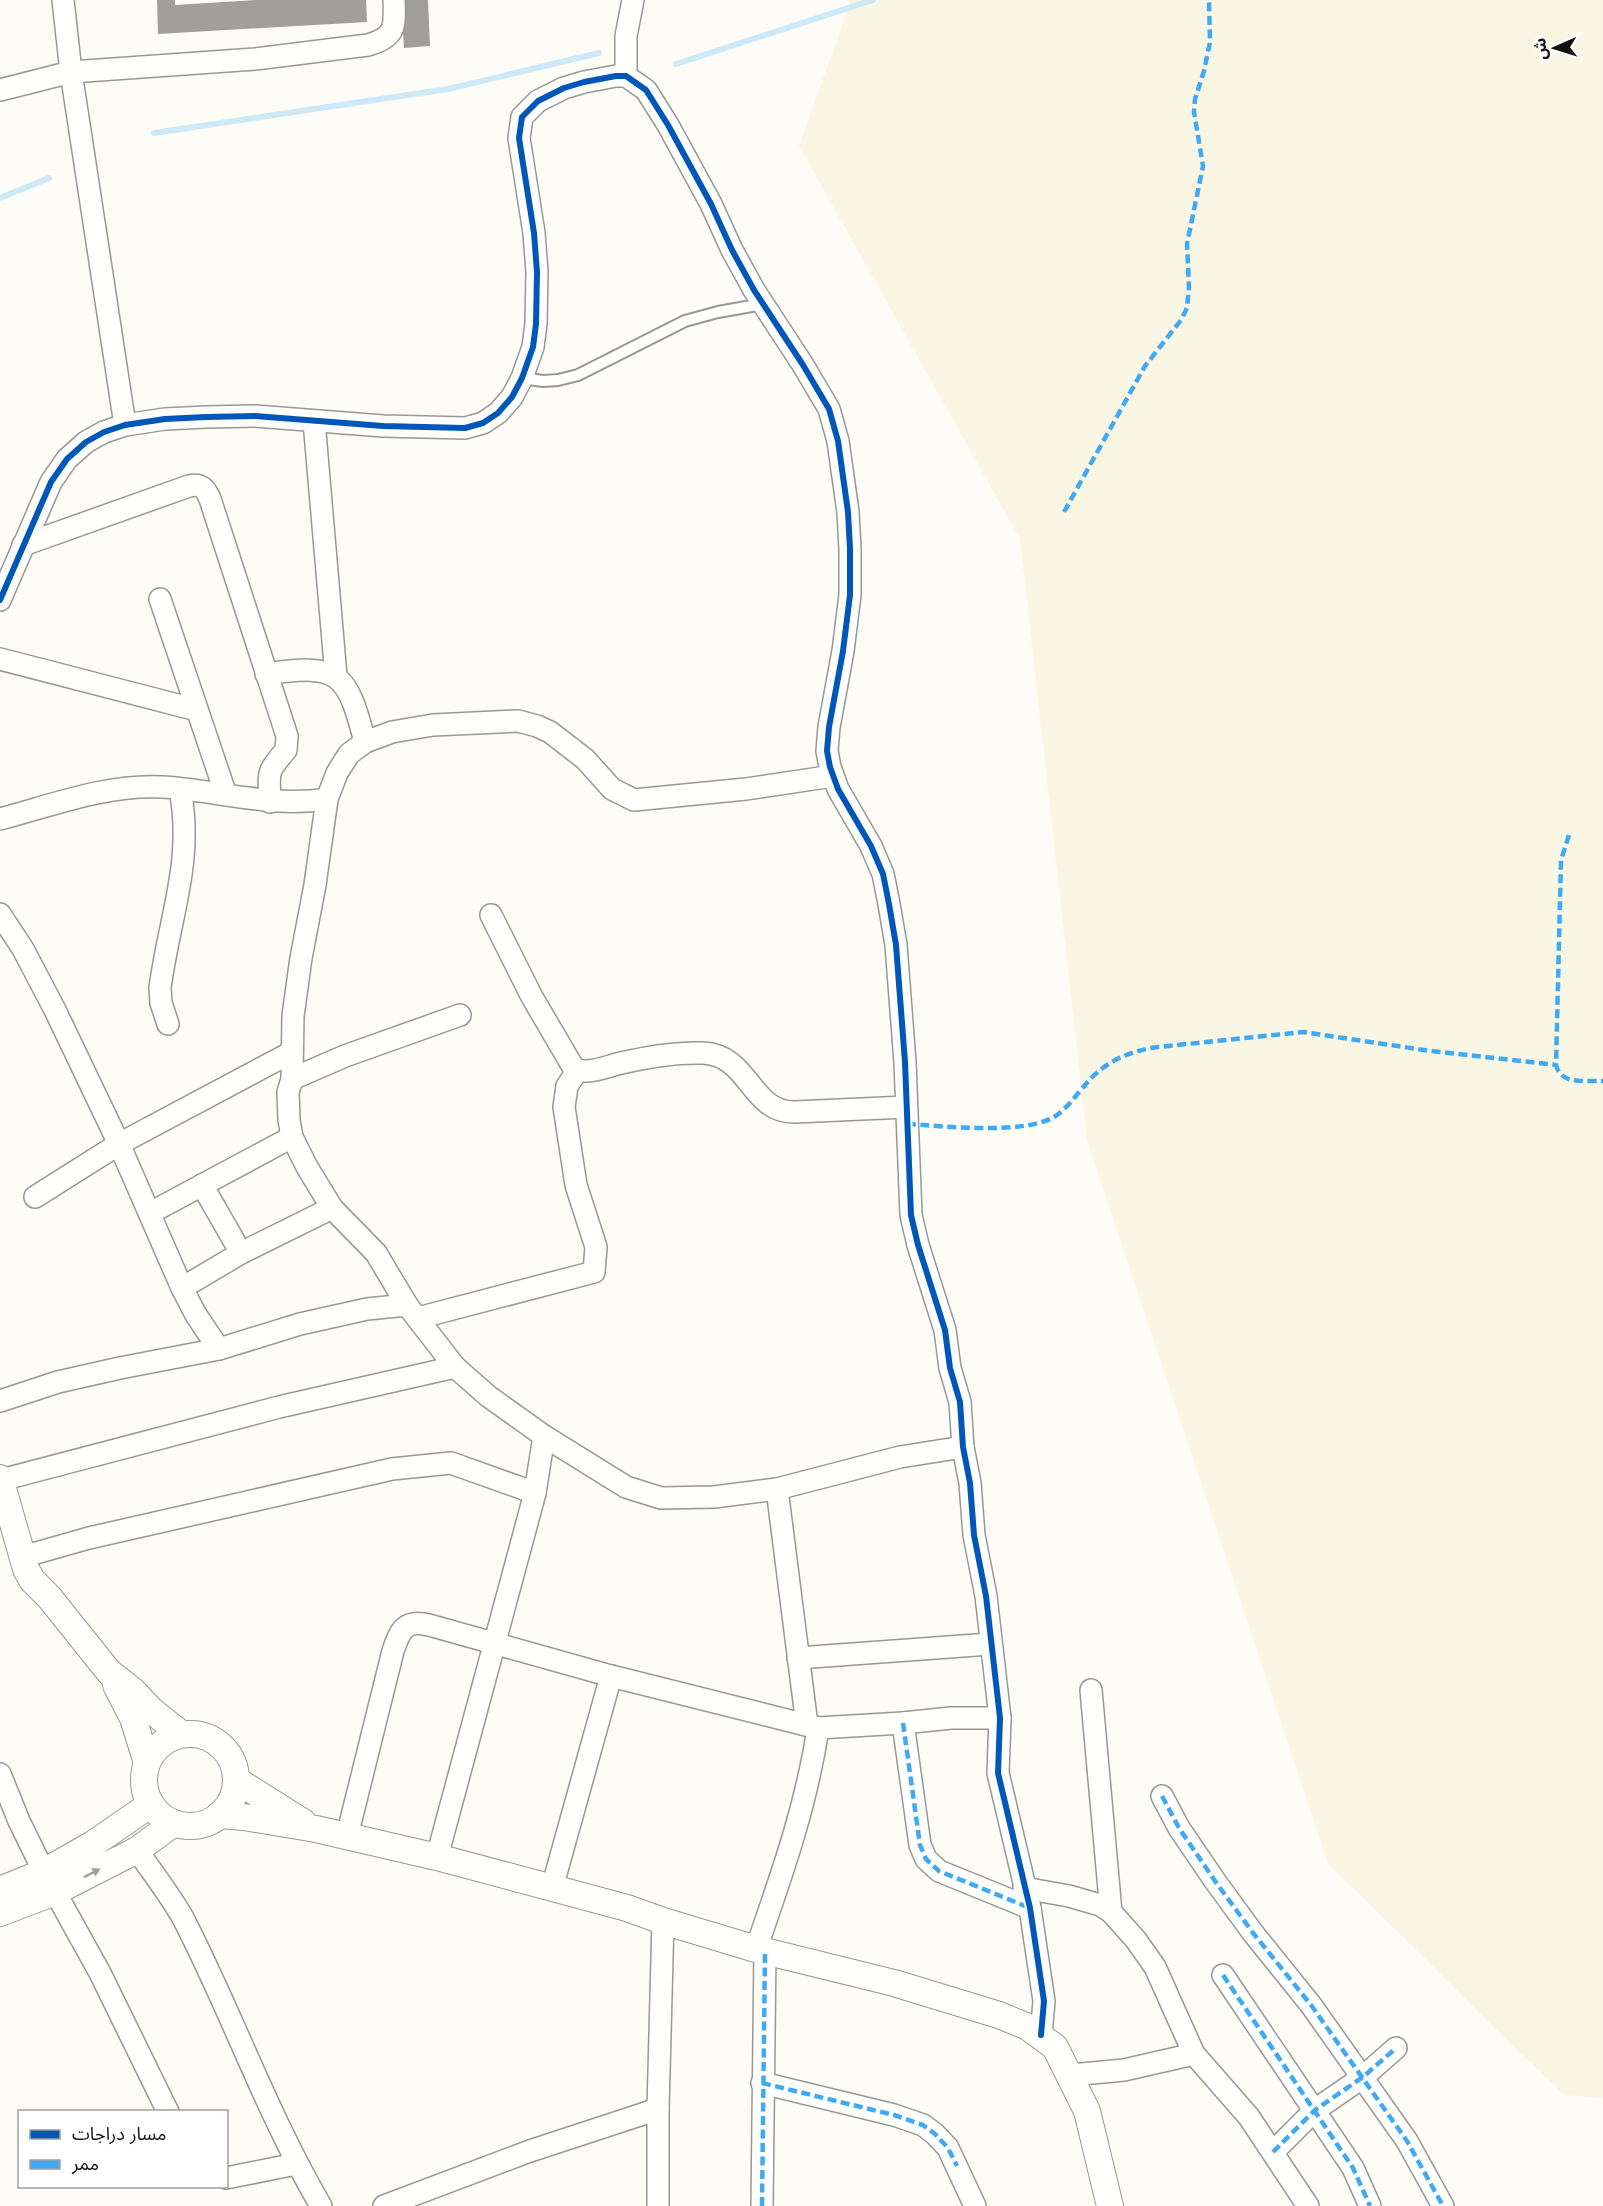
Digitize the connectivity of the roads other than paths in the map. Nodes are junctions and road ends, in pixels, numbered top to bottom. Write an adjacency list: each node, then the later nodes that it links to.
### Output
1 (63, 0): 4 (street)
2 (394, 0): 4 (street)
3 (633, 0): 5 (street)
4 (71, 72): 6 (street); 10 (street)
5 (626, 76): 7 (street); 8 (street)
6 (0, 90)
7 (763, 304): 8 (lane); 19 (street)
8 (522, 378): 9 (street)
9 (314, 421): 10 (street); 16 (street)
10 (125, 425): 11 (street)
11 (23, 545): 13 (street); 15 (street)
12 (160, 599): 17 (street)
13 (0, 600)
14 (0, 659): 17 (street)
15 (266, 674): 16 (street); 23 (street)
16 (336, 676): 18 (street)
17 (197, 710): 21 (street)
18 (365, 742): 19 (street); 22 (street)
19 (833, 776): 32 (street)
20 (180, 789): 21 (street); 24 (street); 28 (street)
21 (226, 795): 23 (street)
22 (327, 799): 23 (street); 29 (street)
23 (270, 801)
24 (0, 819)
25 (0, 914): 34 (street)
26 (491, 915): 30 (street)
27 (460, 1015): 31 (street)
28 (168, 1024)
29 (291, 1052): 31 (street); 34 (street)
30 (578, 1070): 32 (street); 41 (street)
31 (292, 1079): 33 (street)
32 (906, 1107): 46 (street)
33 (292, 1137): 35 (street); 37 (street)
34 (119, 1144): 36 (street); 38 (street)
35 (202, 1185): 38 (street); 39 (street)
36 (35, 1197)
37 (332, 1208): 39 (street); 41 (street)
38 (150, 1213): 40 (street)
39 (241, 1253): 40 (street)
40 (182, 1288): 42 (street)
41 (412, 1311): 42 (street); 43 (street)
42 (219, 1349): 44 (street)
43 (455, 1367): 45 (street); 47 (street)
44 (0, 1401)
45 (543, 1436): 48 (street); 49 (street)
46 (963, 1447): 48 (street); 52 (street)
47 (0, 1479): 50 (street)
48 (777, 1489): 53 (street)
49 (535, 1493): 50 (street); 51 (street)
50 (22, 1557): 54 (street)
51 (495, 1643): 55 (street); 69 (street); 71 (street)
52 (990, 1644): 53 (street); 57 (street)
53 (798, 1658): 59 (street)
54 (109, 1672): 60 (street); 61 (street)
55 (611, 1676): 59 (street); 73 (street)
56 (1091, 1690): 76 (street)
57 (1000, 1718): 58 (street); 75 (street)
58 (903, 1723): 59 (street); 75 (street)
59 (812, 1726): 79 (street)
60 (181, 1734): 61 (street); 63 (street)
61 (147, 1763): 65 (street)
62 (0, 1774): 72 (street)
63 (236, 1780): 66 (street); 68 (street)
64 (1162, 1796): 85 (street)
65 (152, 1804): 67 (street); 72 (street)
66 (219, 1815): 67 (street); 68 (street)
67 (174, 1823): 70 (street)
68 (316, 1829): 69 (street)
69 (347, 1836): 71 (street)
70 (137, 1850): 72 (street, one-way to 70); 91 (street)
71 (437, 1857): 73 (street)
72 (49, 1882): 74 (street); 77 (street); 88 (street)
73 (552, 1888): 78 (street)
74 (0, 1890)
75 (1027, 1898): 76 (street); 81 (street)
76 (1112, 1912): 83 (street)
77 (0, 1913)
78 (663, 1921): 79 (street); 87 (street)
79 (761, 1950): 81 (street); 86 (street)
80 (1223, 1975): 89 (street)
81 (1041, 2035): 84 (street)
82 (1396, 2048): 85 (street)
83 (1194, 2054): 84 (street); 90 (street)
84 (1071, 2075): 98 (street)
85 (1363, 2077): 89 (street); 101 (street)
86 (762, 2083): 96 (street); 97 (street)
87 (657, 2109): 94 (street); 95 (street)
88 (167, 2110)
89 (1315, 2110): 90 (street); 100 (street)
90 (1273, 2152): 99 (street)
91 (296, 2163): 92 (street); 93 (street)
92 (228, 2178)
93 (321, 2206)
94 (384, 2206)
95 (658, 2206)
96 (762, 2206)
97 (975, 2206)
98 (1110, 2206)
99 (1308, 2206)
100 (1370, 2206)
101 (1443, 2206)

